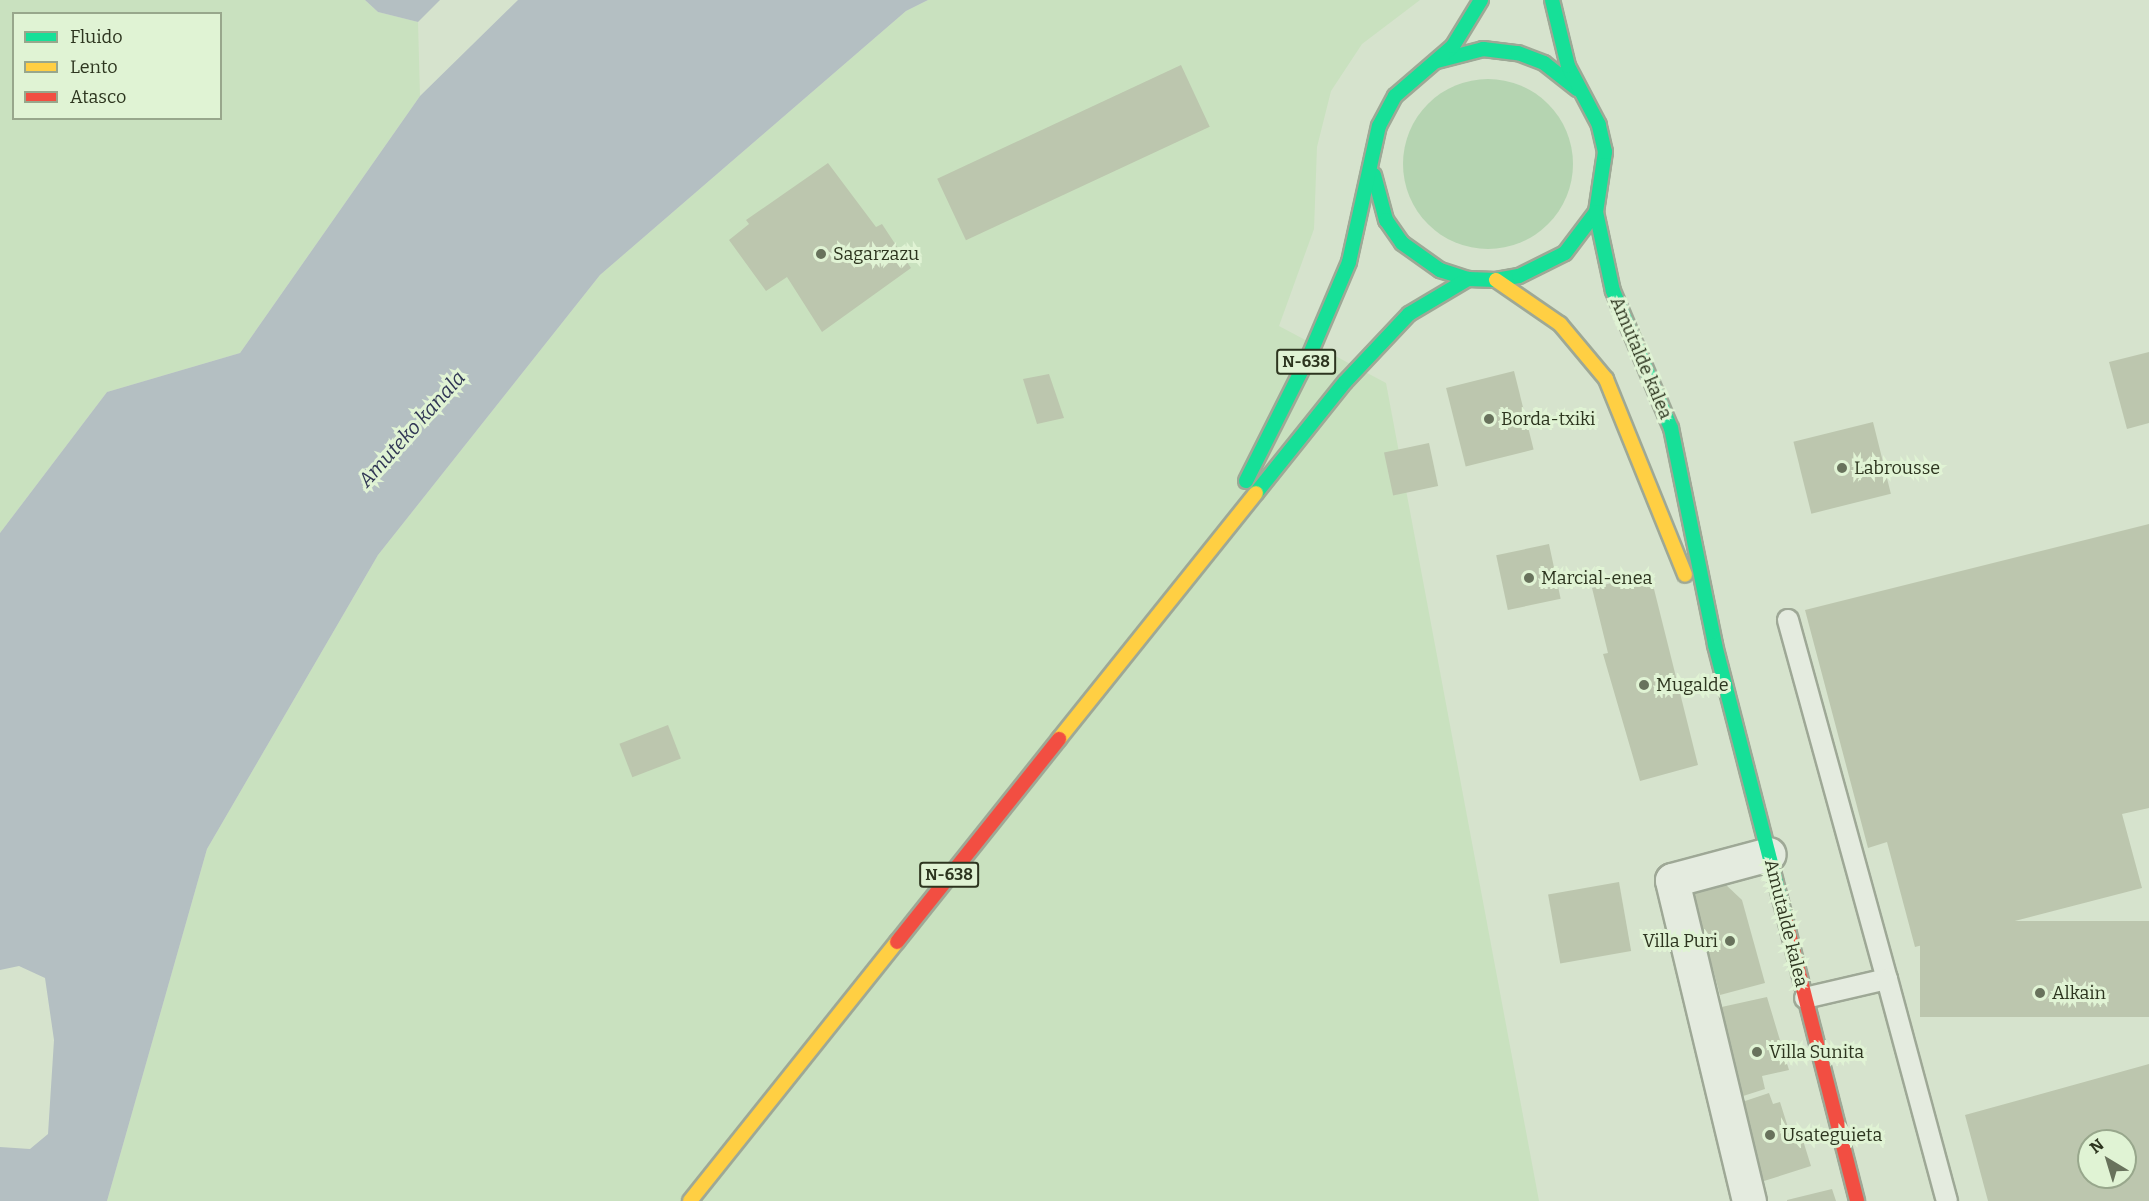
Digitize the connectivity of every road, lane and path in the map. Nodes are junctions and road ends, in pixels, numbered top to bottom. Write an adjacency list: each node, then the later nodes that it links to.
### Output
1 (1481, 0): 3 (main road, N-638)
2 (1552, 0): 4 (main road, N-638)
3 (1437, 61): 4 (main road, N-638); 5 (main road, N-638)
4 (1584, 97): 6 (main road, N-638)
5 (1372, 162): 7 (main road, N-638); 9 (main road, N-638)
6 (1596, 213): 8 (main road, N-638); 11 (main road, Amutalde kalea)
7 (1468, 279): 8 (main road, N-638); 9 (main road, N-638)
8 (1496, 280): 11 (main road, Amutalde kalea)
9 (1209, 550): 15 (main road, N-638)
10 (1788, 620): 13 (lane)
11 (1715, 645): 12 (main road, Amutalde kalea)
12 (1769, 854): 14 (main road, Amutalde kalea); 16 (street)
13 (1887, 979): 14 (lane); 18 (lane)
14 (1805, 998): 17 (main road, Amutalde kalea)
15 (690, 1201)
16 (1749, 1201)
17 (1857, 1201)
18 (1947, 1201)

